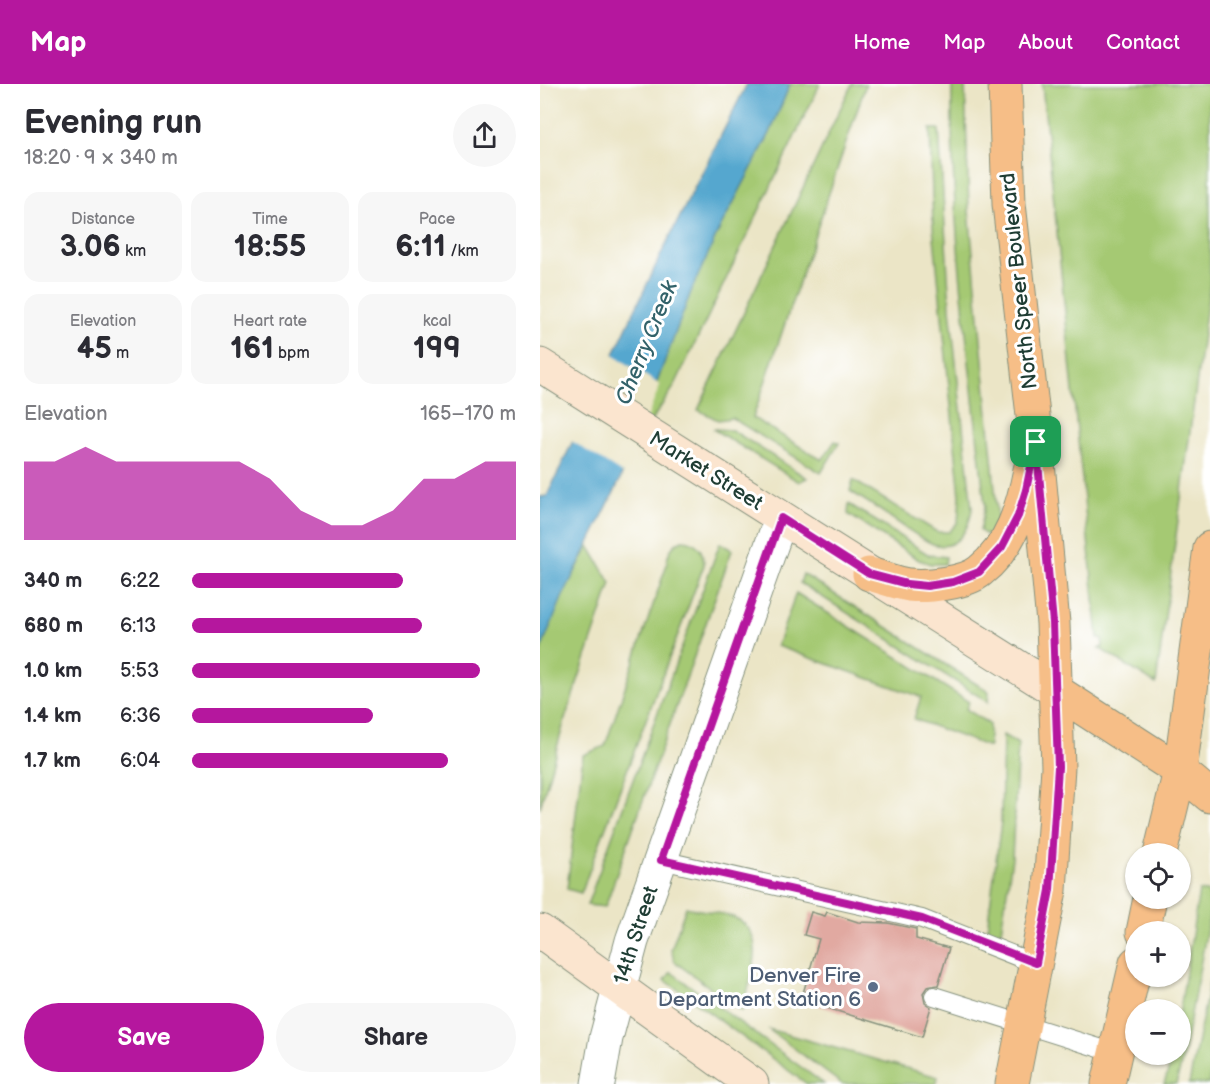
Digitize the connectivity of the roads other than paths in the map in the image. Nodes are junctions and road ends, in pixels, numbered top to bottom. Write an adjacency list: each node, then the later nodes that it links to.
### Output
1 (1005, 84): 3 (main road, North Speer Boulevard)
2 (550, 371): 4 (main road, Market Street)
3 (1036, 442): 6 (main road); 7 (main road, North Speer Boulevard)
4 (781, 518): 6 (main road, Market Street); 11 (street, 14th Street)
5 (1210, 548): 8 (main road)
6 (869, 574): 7 (main road, Market Street)
7 (1056, 691): 8 (main road); 13 (main road, North Speer Boulevard)
8 (1179, 771): 9 (main road); 10 (main road)
9 (1210, 796)
10 (1163, 843)
11 (661, 860): 13 (lane); 14 (street, 14th Street)
12 (540, 931): 14 (main road)
13 (1036, 963): 17 (main road, North Speer Boulevard)
14 (619, 987): 19 (street, 14th Street); 20 (main road)
15 (1131, 987): 18 (main road)
16 (934, 996): 17 (lane)
17 (1024, 1024): 18 (lane); 21 (main road, North Speer Boulevard)
18 (1112, 1069)
19 (598, 1084)
20 (752, 1084)
21 (1012, 1084)

